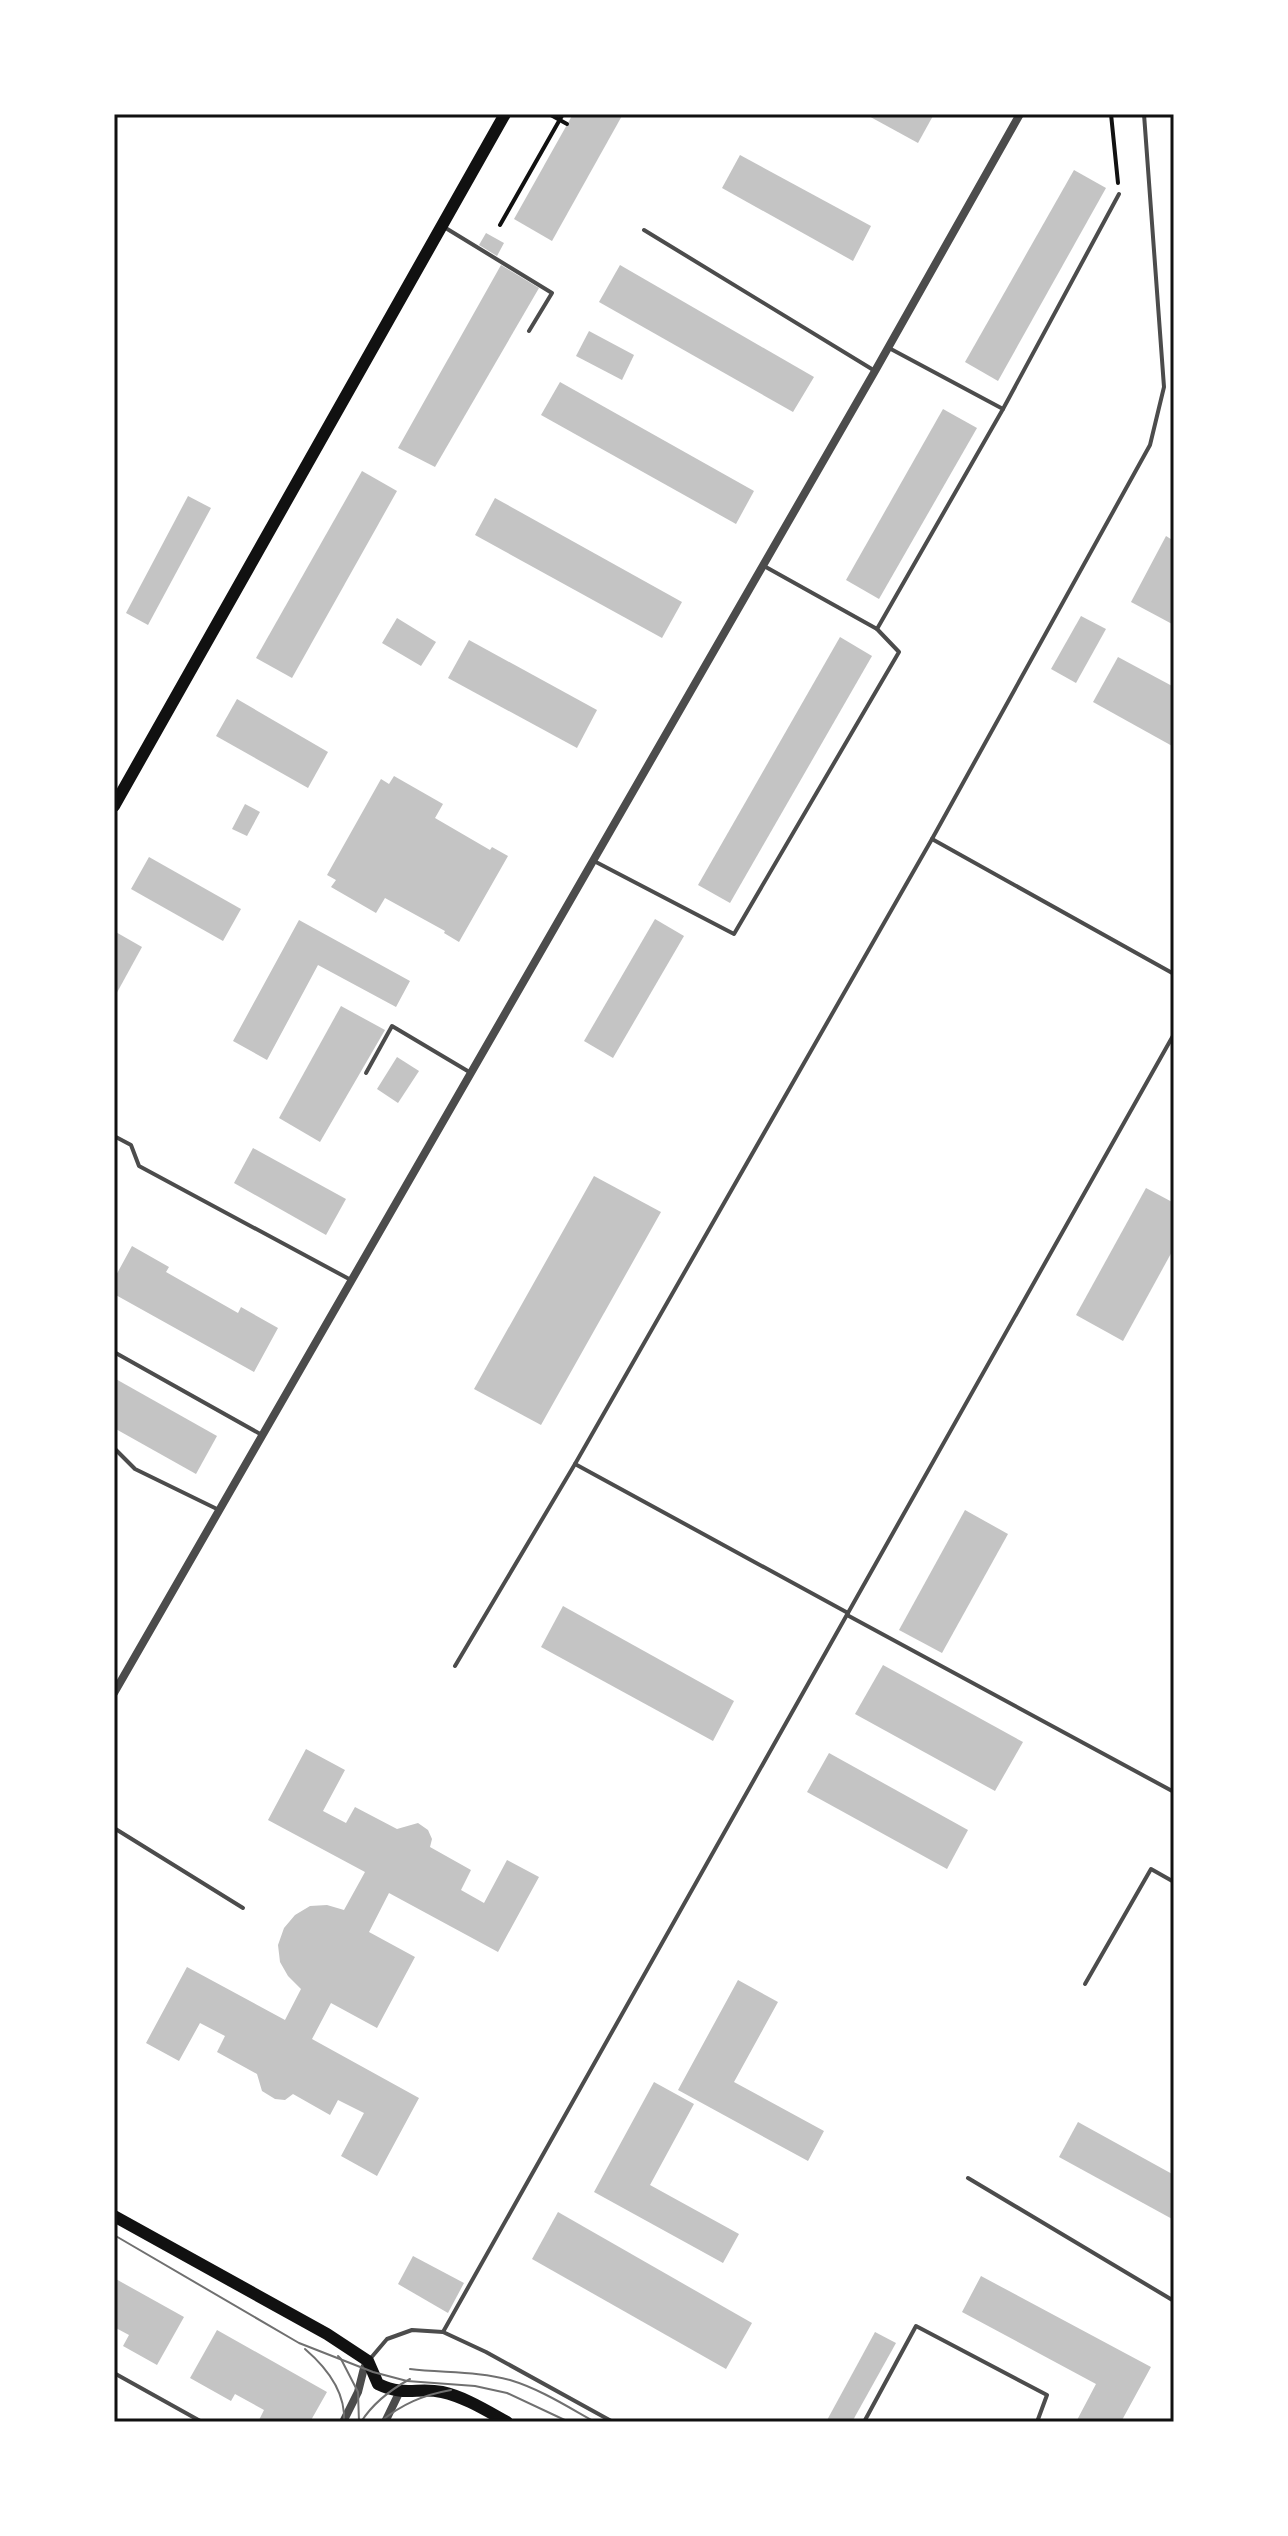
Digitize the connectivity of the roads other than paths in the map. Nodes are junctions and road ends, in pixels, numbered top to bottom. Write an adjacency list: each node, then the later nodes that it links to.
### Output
1 (505, 114): 5 (main road)
2 (1020, 114): 8 (street)
3 (1144, 114): 14 (lane)
4 (1119, 194): 10 (lane)
5 (442, 226): 7 (lane); 13 (main road)
6 (644, 230): 9 (lane)
7 (529, 331)
8 (888, 347): 9 (street); 10 (lane)
9 (875, 371): 11 (street)
10 (1003, 409): 12 (lane)
11 (762, 564): 12 (lane); 15 (street)
12 (877, 629): 15 (lane)
13 (114, 806)
14 (932, 839): 16 (lane); 25 (lane)
15 (592, 860): 19 (street)
16 (1174, 974)
17 (1174, 1034): 27 (lane)
18 (366, 1073): 19 (lane)
19 (471, 1073): 21 (street)
20 (114, 1136): 21 (lane)
21 (351, 1280): 23 (street)
22 (114, 1352): 23 (lane)
23 (262, 1435): 26 (street)
24 (114, 1448): 26 (lane)
25 (575, 1464): 27 (lane); 28 (lane)
26 (219, 1510): 29 (street)
27 (848, 1614): 30 (lane); 38 (lane)
28 (455, 1666)
29 (114, 1693)
30 (1174, 1792)
31 (114, 1828): 33 (lane)
32 (1174, 1882): 34 (lane)
33 (243, 1908)
34 (1085, 1984)
35 (968, 2178): 37 (lane)
36 (114, 2216): 39 (main road)
37 (1174, 2301)
38 (443, 2332): 39 (lane); 48 (lane)
39 (368, 2361): 41 (main road); 42 (street)
40 (114, 2373): 44 (lane)
41 (378, 2384): 42 (street); 43 (main road)
42 (358, 2392): 45 (street)
43 (399, 2393): 46 (street); 47 (main road)
44 (202, 2422)
45 (343, 2422)
46 (385, 2422)
47 (507, 2422)
48 (613, 2422)
49 (864, 2422): 50 (lane)
50 (1037, 2422)

